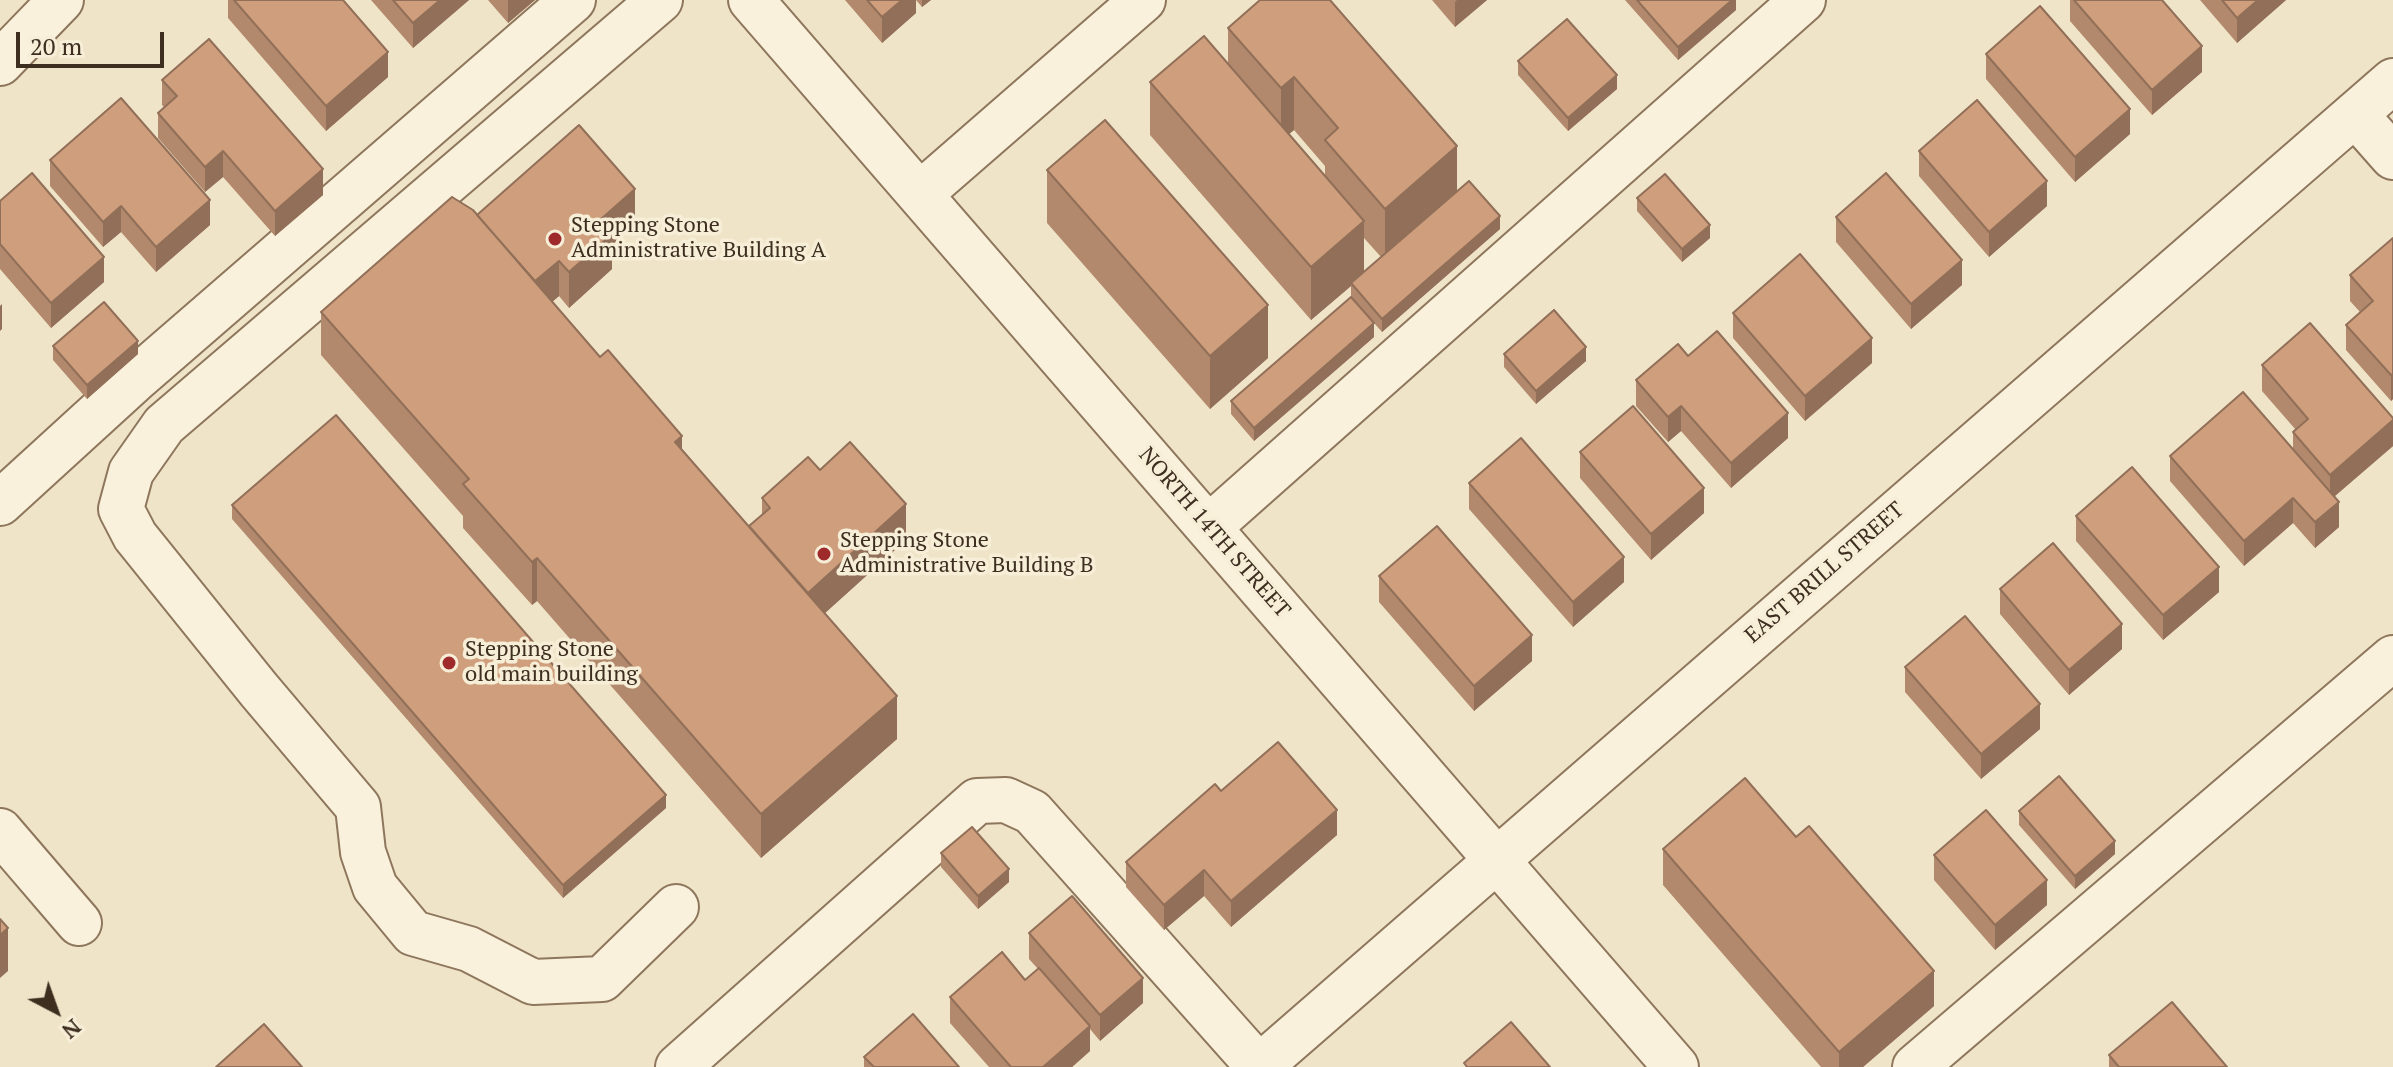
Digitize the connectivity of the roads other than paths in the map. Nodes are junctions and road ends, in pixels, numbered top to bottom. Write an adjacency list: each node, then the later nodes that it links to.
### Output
1 (61, 0): 7 (street)
2 (573, 0): 12 (street)
3 (660, 0): 17 (street)
4 (751, 0): 11 (street, NORTH 14TH STREET)
5 (1143, 0): 11 (street)
6 (1803, 0): 13 (street)
7 (0, 63)
8 (2393, 81): 9 (street, EAST BRILL STREET)
9 (2355, 114): 10 (street); 16 (street, EAST BRILL STREET)
10 (2393, 157)
11 (920, 194): 13 (street, NORTH 14TH STREET)
12 (0, 503)
13 (1209, 527): 16 (street, NORTH 14TH STREET)
14 (2393, 658): 22 (street)
15 (0, 831): 18 (street)
16 (1496, 859): 20 (street, EAST BRILL STREET); 21 (street, NORTH 14TH STREET)
17 (676, 907)
18 (79, 923)
19 (678, 1067): 20 (street)
20 (1259, 1067)
21 (1676, 1067)
22 (1915, 1067)

